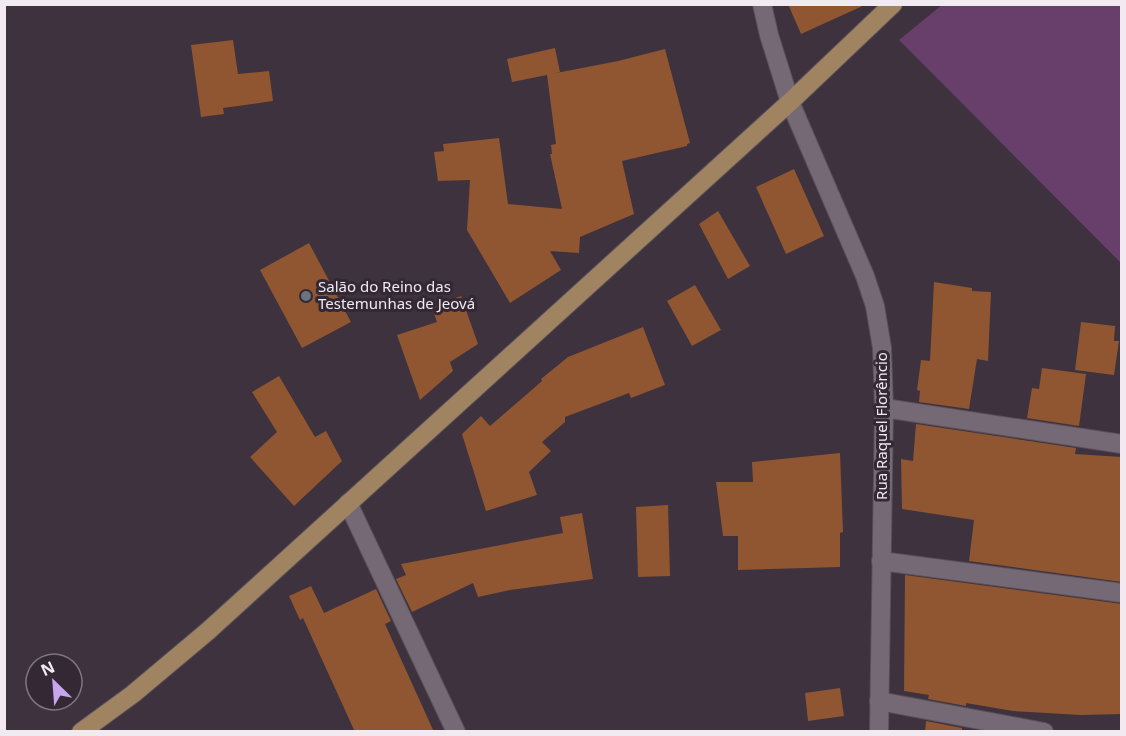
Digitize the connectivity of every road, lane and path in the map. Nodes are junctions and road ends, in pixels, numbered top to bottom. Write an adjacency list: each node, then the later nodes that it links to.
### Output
1 (762, 4): 3 (street, Rua Raquel Florêncio)
2 (893, 4): 3 (main road)
3 (790, 102): 4 (street, Rua Raquel Florêncio); 6 (main road)
4 (884, 408): 5 (street); 7 (street, Rua Raquel Florêncio)
5 (1122, 444)
6 (348, 503): 10 (main road); 11 (street)
7 (881, 561): 8 (street); 9 (street, Rua Raquel Florêncio)
8 (1122, 592)
9 (879, 701): 12 (street, Rua Raquel Florêncio); 13 (street)
10 (81, 732)
11 (456, 732)
12 (879, 732)
13 (1044, 732)

